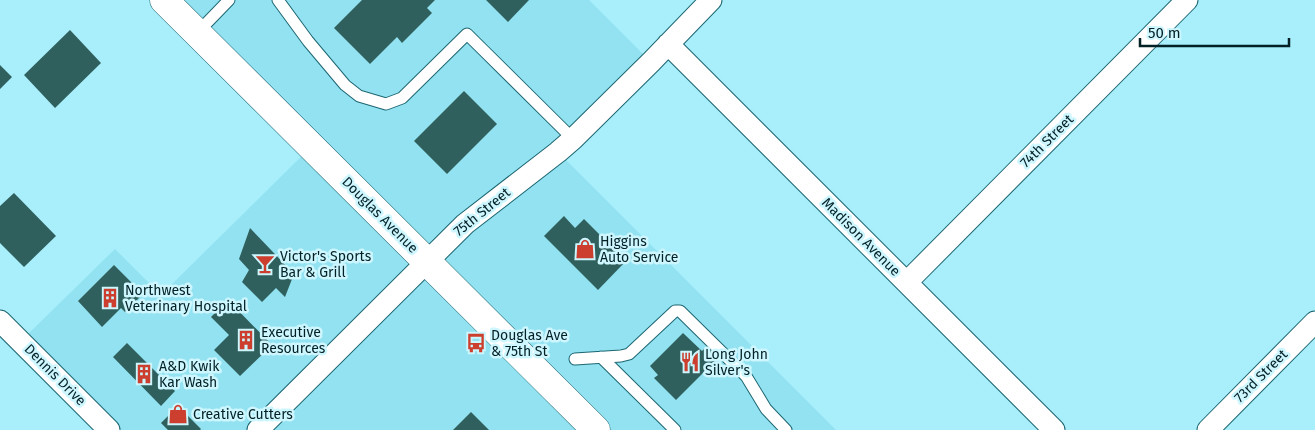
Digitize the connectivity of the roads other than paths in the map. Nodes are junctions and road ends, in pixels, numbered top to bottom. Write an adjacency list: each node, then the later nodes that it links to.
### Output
1 (164, 0): 6 (main road, Douglas Avenue)
2 (229, 0): 6 (lane)
3 (278, 0): 8 (lane)
4 (711, 0): 7 (street, 75th Street)
5 (1187, 0): 10 (street, 74th Street)
6 (197, 33): 9 (main road, Douglas Avenue)
7 (668, 44): 8 (street, 75th Street); 10 (street, Madison Avenue)
8 (573, 139): 9 (street, 75th Street)
9 (427, 262): 16 (street, 75th Street); 17 (main road, Douglas Avenue)
10 (907, 282): 20 (street, Madison Avenue)
11 (0, 321): 15 (street, Dennis Drive)
12 (1315, 322): 21 (street, 73rd Street)
13 (601, 357): 14 (lane); 18 (lane); 19 (lane)
14 (575, 359)
15 (109, 430)
16 (258, 430)
17 (596, 430)
18 (675, 430)
19 (786, 430)
20 (1054, 430)
21 (1208, 430)

